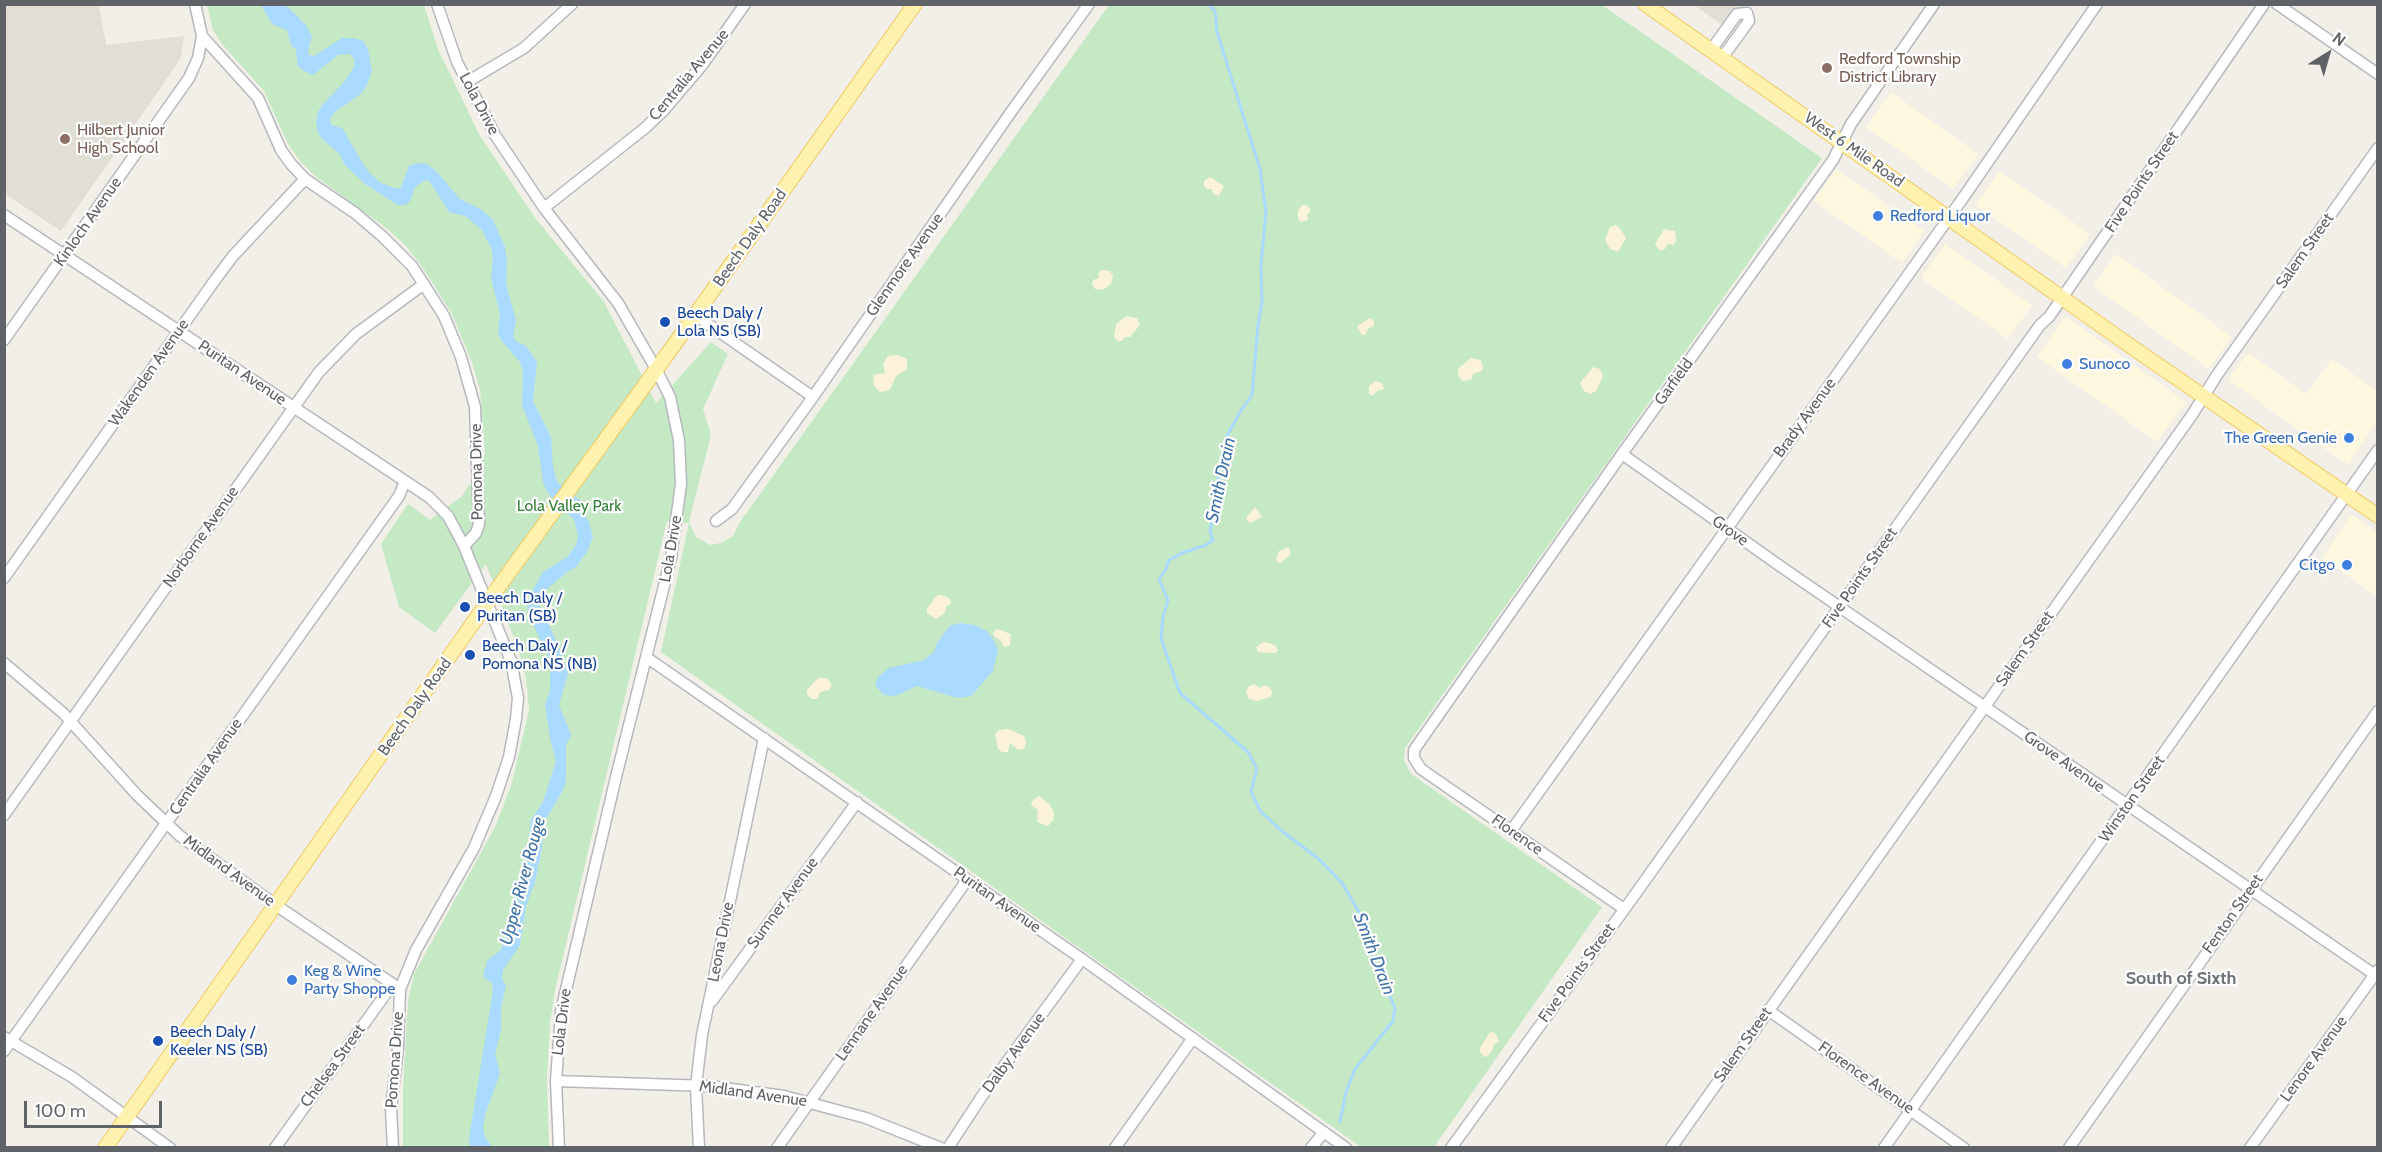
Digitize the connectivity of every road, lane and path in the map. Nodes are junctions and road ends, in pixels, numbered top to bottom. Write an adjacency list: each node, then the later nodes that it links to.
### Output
1 (195, 4): 13 (street, Kinloch Avenue)
2 (437, 4): 16 (street, Lola Drive)
3 (572, 4): 16 (street)
4 (745, 4): 20 (street, Centralia Avenue)
5 (915, 4): 26 (main road, Beech Daly Road)
6 (1089, 4): 31 (street, Glenmore Avenue)
7 (1646, 4): 14 (main road, West 6 Mile Road)
8 (1934, 4): 17 (street, Garfield)
9 (2097, 4): 22 (street, Brady Avenue)
10 (2264, 4): 25 (street, Five Points Street)
11 (2277, 4): 15 (street)
12 (1750, 9): 14 (street)
13 (202, 36): 19 (street, Pomona Drive); 23 (street, Kinloch Avenue)
14 (1716, 54): 17 (main road, West 6 Mile Road)
15 (2378, 74)
16 (467, 82): 20 (street, Lola Drive)
17 (1843, 143): 22 (main road, West 6 Mile Road); 34 (street, Garfield)
18 (2378, 148): 30 (street, Salem Street)
19 (305, 178): 24 (street, Pomona Drive); 27 (street, Wakenden Avenue)
20 (544, 208): 29 (street, Lola Drive)
21 (4, 215): 23 (street, Puritan Avenue)
22 (1949, 217): 25 (main road, West 6 Mile Road); 39 (street, Brady Avenue)
23 (64, 255): 27 (street, Puritan Avenue); 28 (street, Kinloch Avenue)
24 (424, 284): 32 (street, Norborne Avenue); 40 (street, Pomona Drive)
25 (2062, 297): 30 (main road, West 6 Mile Road); 43 (street, Five Points Street)
26 (695, 315): 29 (main road, Beech Daly Road); 31 (street)
27 (179, 331): 32 (street, Puritan Avenue); 41 (street, Wakenden Avenue)
28 (4, 340)
29 (656, 369): 42 (main road, Beech Daly Road); 44 (street, Lola Drive)
30 (2204, 395): 36 (main road, West 6 Mile Road); 46 (street, Salem Street)
31 (813, 397): 38 (street, Glenmore Avenue)
32 (293, 407): 35 (street, Puritan Avenue); 48 (street, Norborne Avenue)
33 (2378, 450): 36 (street, Winston Street)
34 (1622, 454): 39 (street, Grove); 50 (street, Garfield)
35 (405, 481): 40 (street, Puritan Avenue); 54 (street, Centralia Avenue)
36 (2347, 494): 37 (main road, West 6 Mile Road); 52 (street, Winston Street)
37 (2378, 516)
38 (716, 521)
39 (1726, 528): 43 (street, Grove); 55 (street, Brady Avenue)
40 (464, 546): 42 (street, Pomona Drive)
41 (4, 578)
42 (487, 603): 58 (main road, Beech Daly Road); 62 (street, Pomona Drive)
43 (1840, 606): 46 (street, Grove Avenue); 59 (street, Five Points Street)
44 (646, 657): 49 (street, Puritan Avenue); 68 (street, Lola Drive)
45 (4, 663): 48 (street, Midland Avenue)
46 (1984, 707): 52 (street, Grove Avenue); 64 (street, Salem Street)
47 (2378, 711): 57 (street, Fenton Street)
48 (71, 721): 53 (street, Norborne Avenue); 54 (street, Midland Avenue)
49 (764, 738): 51 (street, Puritan Avenue); 63 (street, Leona Drive)
50 (1414, 758): 55 (street, Florence)
51 (857, 802): 56 (street, Puritan Avenue); 63 (street, Sumner Avenue)
52 (2127, 806): 57 (street, Grove Avenue); 71 (street, Winston Street)
53 (4, 815)
54 (166, 823): 58 (street, Midland Avenue); 66 (street, Centralia Avenue)
55 (1511, 831): 59 (street, Florence)
56 (967, 880): 60 (street, Puritan Avenue); 70 (street, Lennane Avenue)
57 (2251, 890): 61 (street, Grove Avenue); 90 (street, Fenton Street)
58 (277, 906): 62 (street, Midland Avenue); 72 (main road, Beech Daly Road)
59 (1624, 909): 86 (street, Five Points Street)
60 (1082, 959): 65 (street, Puritan Avenue); 82 (street, Dalby Avenue)
61 (2376, 974): 91 (street, Lenore Avenue)
62 (396, 987): 76 (street, Chelsea Street); 77 (street, Pomona Drive)
63 (710, 1004): 69 (street, Leona Drive)
64 (1768, 1010): 71 (street, Florence Avenue); 87 (street, Salem Street)
65 (1193, 1038): 73 (street, Puritan Avenue); 83 (street)
66 (8, 1039): 67 (street, Centralia Avenue); 72 (street)
67 (4, 1051)
68 (556, 1081): 69 (street, Midland Avenue); 78 (street, Lola Drive)
69 (696, 1086): 70 (street, Midland Avenue); 79 (street, Leona Drive)
70 (810, 1102): 80 (street, Lennane Avenue); 81 (street, Midland Avenue)
71 (1911, 1109): 88 (street, Winston Street); 89 (street, Florence Avenue)
72 (127, 1117): 74 (main road, Beech Daly Road); 75 (street)
73 (1324, 1132): 84 (street); 85 (street, Puritan Avenue)
74 (105, 1148)
75 (170, 1148)
76 (275, 1148)
77 (393, 1148)
78 (559, 1148)
79 (699, 1148)
80 (777, 1148)
81 (941, 1148)
82 (948, 1148)
83 (1115, 1148)
84 (1311, 1148)
85 (1346, 1148)
86 (1450, 1148)
87 (1671, 1148)
88 (1884, 1148)
89 (1964, 1148)
90 (2069, 1148)
91 (2250, 1148)

